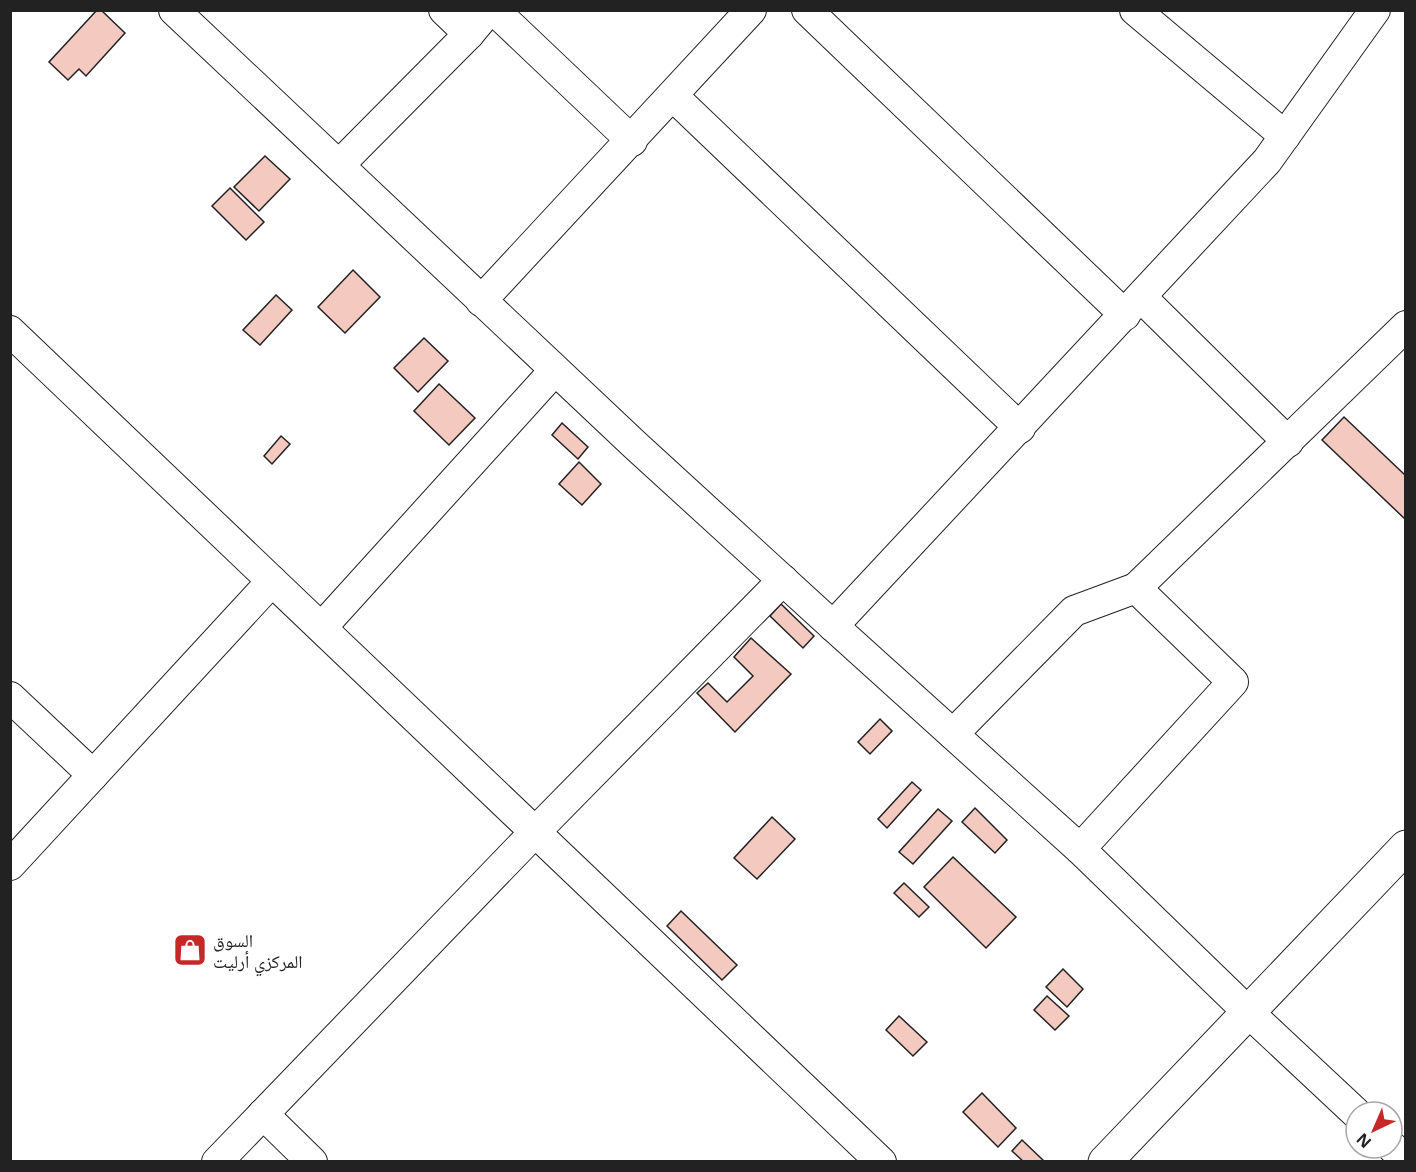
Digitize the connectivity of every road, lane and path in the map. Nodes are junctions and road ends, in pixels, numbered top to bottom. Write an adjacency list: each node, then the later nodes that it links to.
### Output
1 (174, 10): 13 (street)
2 (444, 10): 9 (street)
3 (489, 10): 9 (street)
4 (494, 10): 12 (street)
5 (751, 10): 10 (street)
6 (807, 10): 15 (street)
7 (1135, 10): 11 (street)
8 (1375, 10): 11 (street)
9 (469, 34): 13 (street)
10 (673, 96): 12 (street); 19 (street)
11 (1285, 136): 15 (street)
12 (632, 141): 14 (street)
13 (339, 165): 14 (street)
14 (482, 301): 18 (street)
15 (1133, 306): 19 (street); 20 (street)
16 (1406, 326): 20 (street)
17 (10, 331): 22 (street)
18 (555, 370): 21 (street); 24 (street)
19 (1020, 428): 25 (street)
20 (1288, 441): 23 (street)
21 (783, 580): 25 (street); 29 (street)
22 (272, 581): 24 (street); 28 (street)
23 (1136, 588): 27 (street); 31 (street)
24 (322, 627): 29 (street)
25 (833, 627): 27 (street)
26 (10, 697): 28 (street)
27 (953, 734): 31 (street)
28 (93, 775): 32 (street)
29 (536, 831): 35 (street); 38 (street)
30 (1406, 848): 33 (main road)
31 (1080, 849): 33 (street)
32 (10, 865)
33 (1247, 1011): 34 (street); 39 (main road)
34 (1344, 1102)
35 (263, 1114): 36 (street); 37 (street)
36 (217, 1161)
37 (312, 1161)
38 (881, 1161)
39 (1105, 1161)

